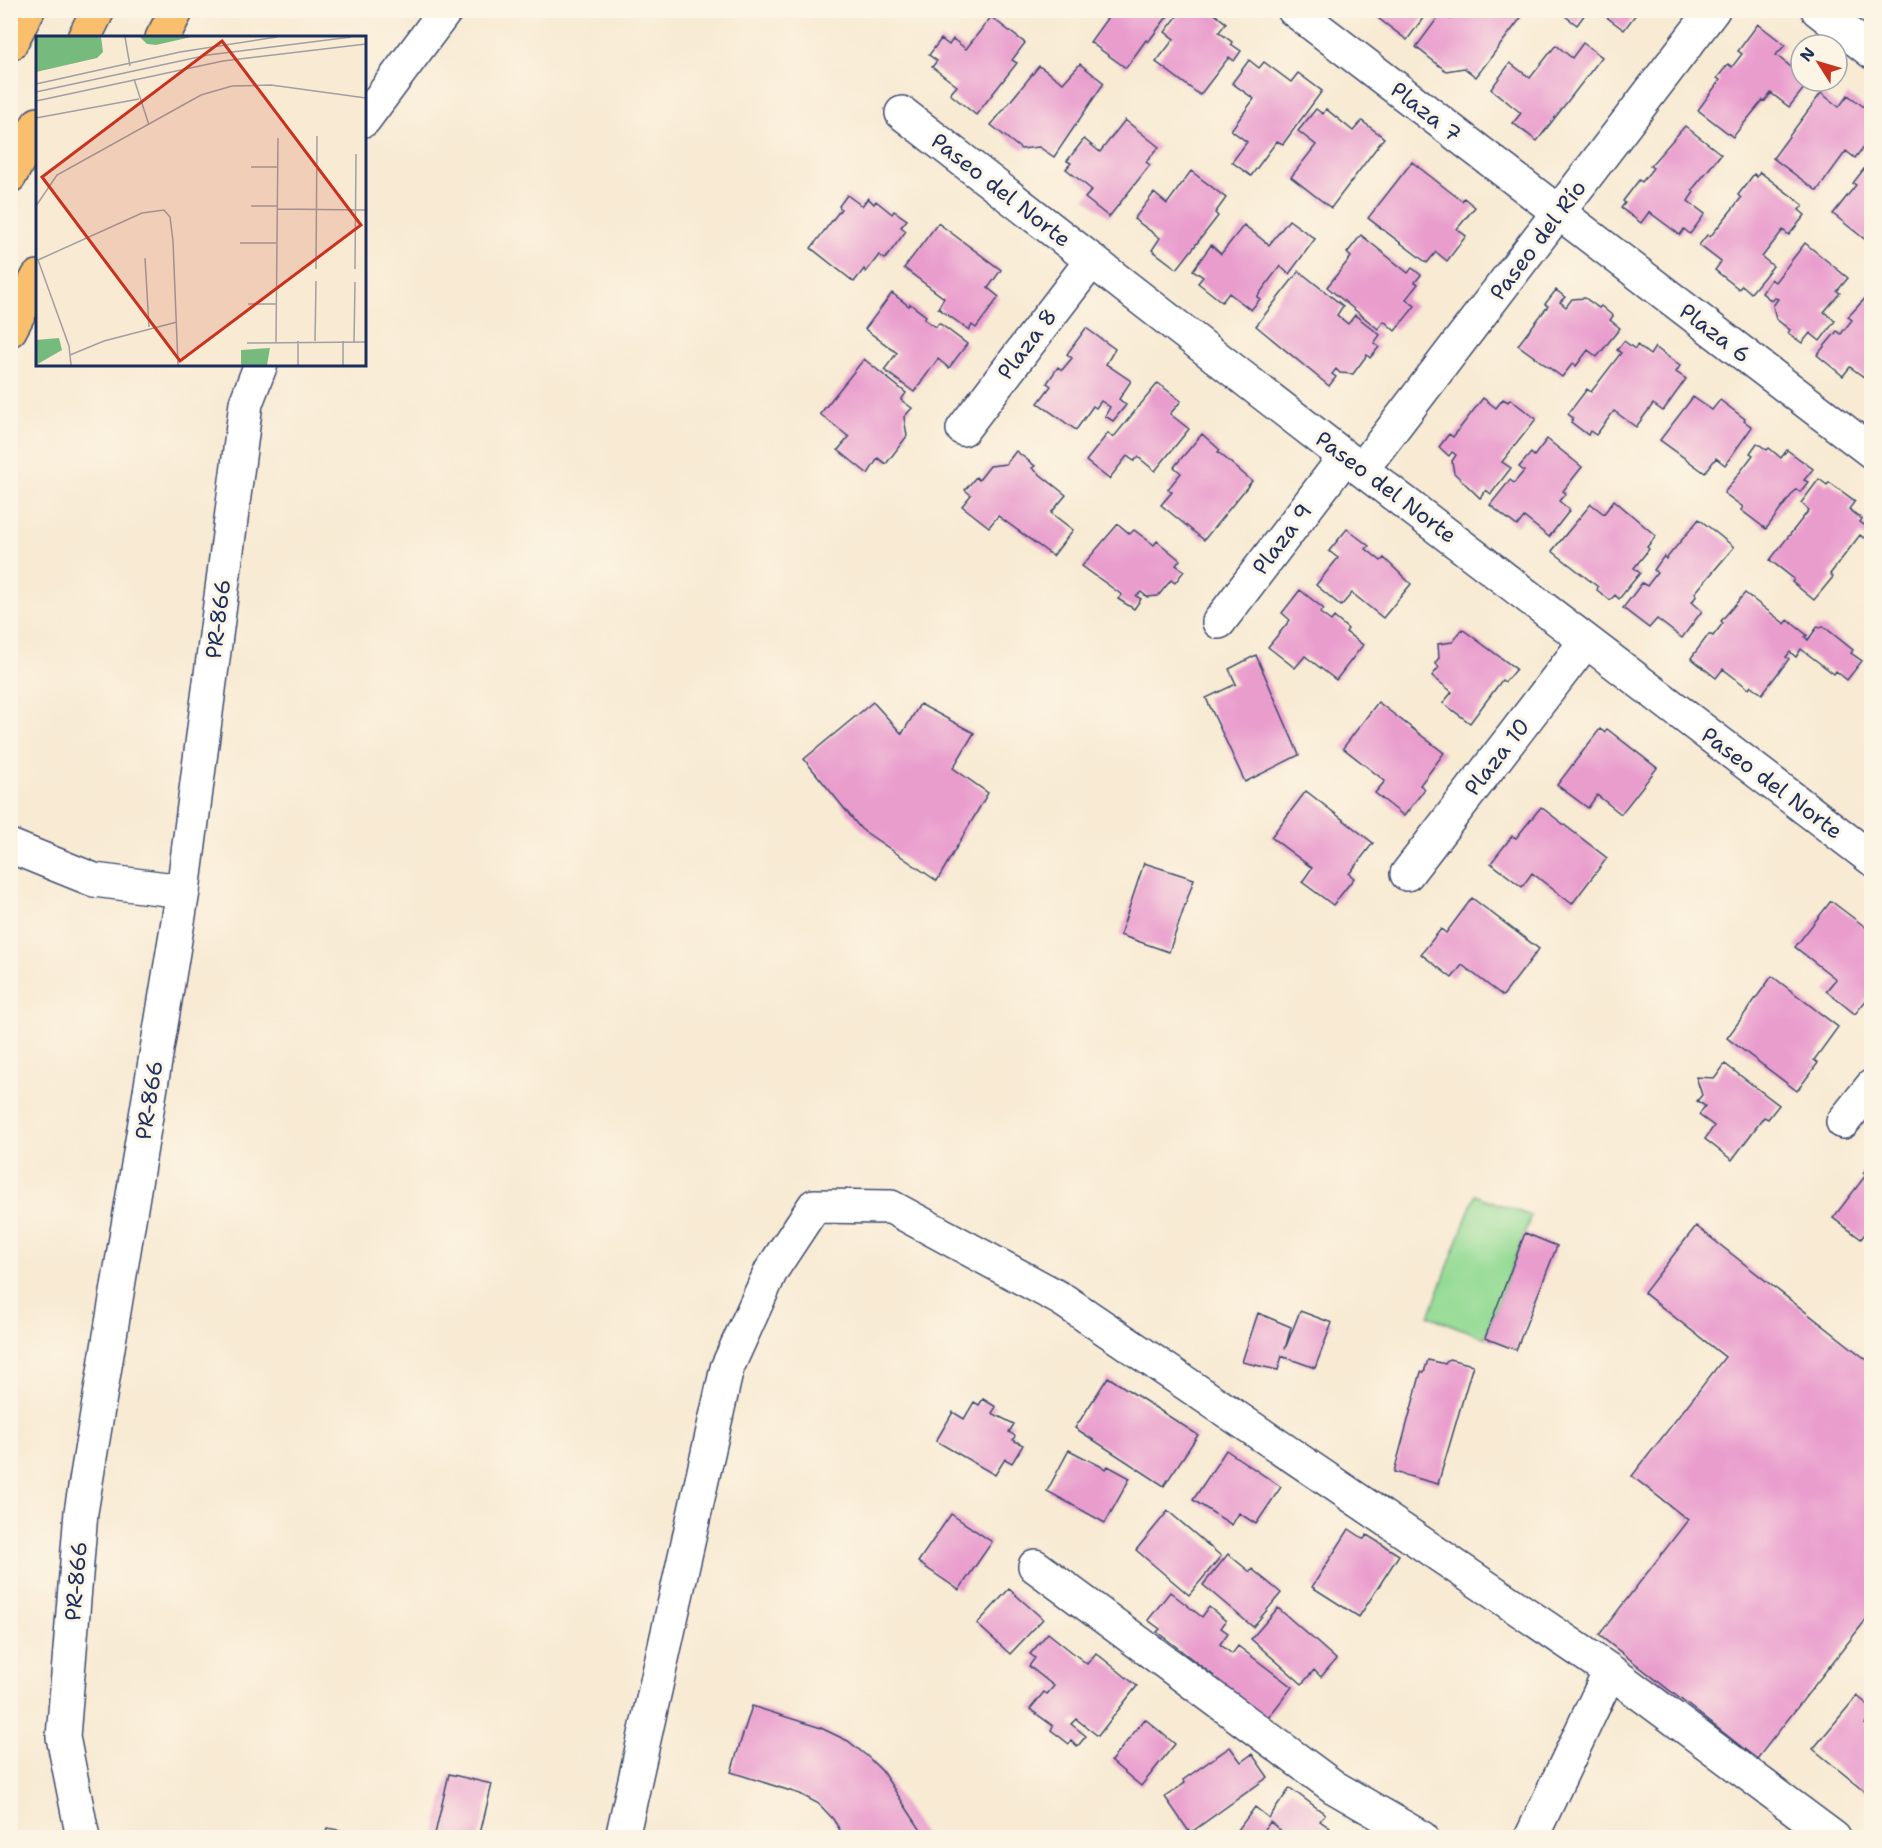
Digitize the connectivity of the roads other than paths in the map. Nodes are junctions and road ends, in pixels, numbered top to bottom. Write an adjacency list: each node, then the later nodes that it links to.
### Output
1 (13, 10): 9 (highway)
2 (28, 10): 12 (highway)
3 (98, 10): 10 (highway)
4 (177, 10): 11 (highway)
5 (446, 10): 15 (street)
6 (1294, 10): 18 (street, Plaza 7)
7 (1713, 10): 18 (street, Paseo del Río)
8 (1818, 10): 13 (street)
9 (10, 22)
10 (85, 36)
11 (163, 36)
12 (10, 44)
13 (1872, 52)
14 (902, 113): 19 (street, Paseo del Norte)
15 (366, 117)
16 (36, 128): 17 (highway)
17 (10, 176)
18 (1558, 214): 24 (street, Plaza 6); 25 (street, Paseo del Río)
19 (1092, 260): 23 (street, Plaza 8); 25 (street, Paseo del Norte)
20 (36, 281): 21 (highway)
21 (10, 330)
22 (260, 366): 31 (street, PR-866 / PR-866)
23 (963, 429)
24 (1872, 452)
25 (1354, 463): 26 (street, Plaza 9); 27 (street, Paseo del Norte)
26 (1219, 622)
27 (1586, 641): 29 (street, Paseo del Norte); 30 (street, Plaza 10)
28 (10, 846): 31 (street)
29 (1872, 859)
30 (1407, 874)
31 (183, 891): 36 (street, PR-866 / PR-866)
32 (1872, 1086): 33 (street)
33 (1844, 1122)
34 (1035, 1566): 38 (street)
35 (1610, 1671): 37 (street); 39 (street); 40 (street)
36 (82, 1838)
37 (622, 1838)
38 (1422, 1838)
39 (1531, 1838)
40 (1834, 1838)

